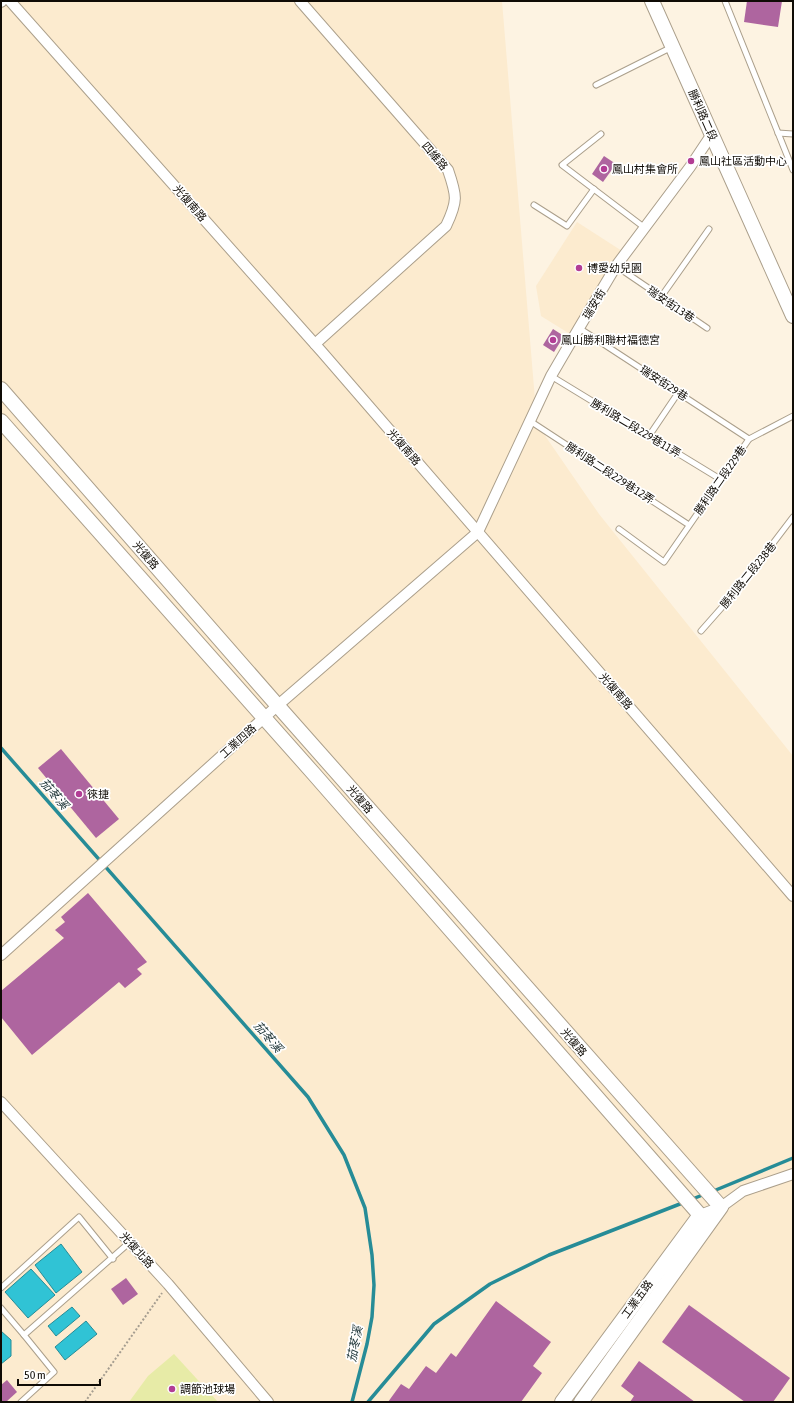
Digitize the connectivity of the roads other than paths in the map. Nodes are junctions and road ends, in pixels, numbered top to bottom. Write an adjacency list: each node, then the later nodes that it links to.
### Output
1 (10, 1): 21 (street, 光復南路)
2 (300, 1): 21 (street, 四維路)
3 (652, 1): 5 (street, 勝利路二段)
4 (725, 1): 7 (lane)
5 (673, 46): 6 (lane); 9 (street, 勝利路二段)
6 (596, 85)
7 (778, 133): 10 (lane); 11 (lane)
8 (601, 134): 12 (lane)
9 (712, 134): 14 (street, 瑞安街); 18 (street, 勝利路二段)
10 (793, 134)
11 (793, 170)
12 (594, 189): 13 (lane); 14 (lane)
13 (534, 204)
14 (645, 228): 16 (street, 瑞安街)
15 (709, 229): 17 (lane)
16 (616, 266): 17 (lane, 瑞安街13巷); 19 (street, 瑞安街)
17 (661, 298): 20 (lane, 瑞安街13巷)
18 (793, 316)
19 (579, 328): 22 (street, 瑞安街); 24 (lane, 瑞安街29巷)
20 (707, 328)
21 (315, 344): 34 (street, 光復南路)
22 (551, 376): 26 (street, 瑞安街); 28 (lane, 勝利路二段229巷11弄)
23 (1, 389): 36 (street, 光復路)
24 (678, 393): 28 (lane); 29 (lane, 瑞安街29巷)
25 (793, 416): 29 (lane, 勝利路二段229巷)
26 (530, 421): 32 (lane, 勝利路二段229巷12弄); 34 (street, 瑞安街)
27 (1, 422): 37 (street, 光復路)
28 (649, 436): 30 (lane, 勝利路二段229巷11弄)
29 (749, 438): 30 (lane, 勝利路二段229巷)
30 (720, 479): 32 (lane, 勝利路二段229巷)
31 (793, 518): 35 (lane, 勝利路二段238巷)
32 (690, 525): 33 (lane, 勝利路二段229巷)
33 (619, 529)
34 (478, 532): 36 (street, 工業四路); 38 (street, 光復南路)
35 (701, 632)
36 (277, 706): 37 (street, 工業四路); 42 (street, 光復路)
37 (264, 718): 39 (street, 工業四路); 43 (street, 光復路)
38 (793, 896)
39 (1, 955)
40 (1, 1102): 44 (street, 光復北路)
41 (793, 1174): 42 (street, 工業五路)
42 (721, 1207): 43 (street, 工業五路); 52 (street, 工業五路)
43 (700, 1215): 51 (street, 工業五路)
44 (130, 1242): 45 (lane); 50 (street, 光復北路)
45 (113, 1259): 46 (lane); 48 (lane)
46 (1, 1288)
47 (1, 1308): 48 (lane)
48 (24, 1334): 49 (lane)
49 (21, 1402)
50 (268, 1402)
51 (562, 1402)
52 (581, 1402)

